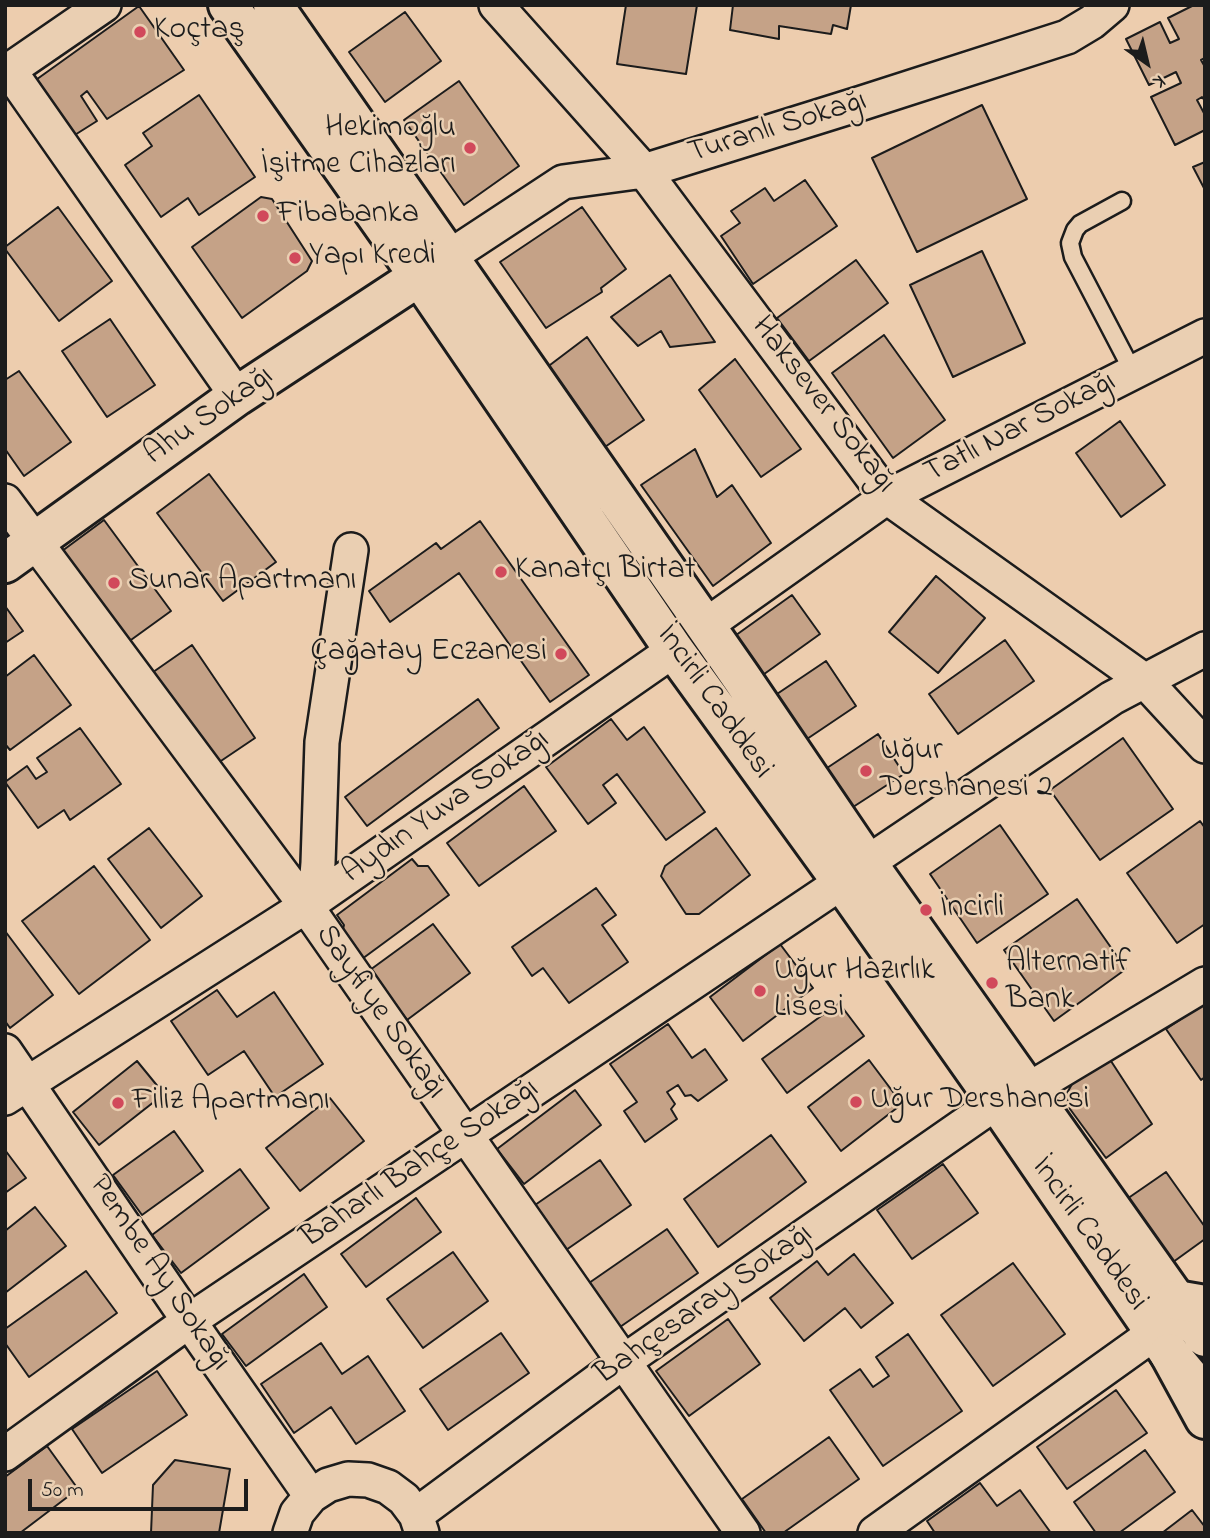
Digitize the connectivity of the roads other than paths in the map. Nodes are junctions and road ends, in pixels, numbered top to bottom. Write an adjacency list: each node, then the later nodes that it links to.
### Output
1 (104, 5): 6 (street)
2 (228, 5): 9 (main road, İncirli Caddesi)
3 (272, 5): 9 (main road, İncirli Caddesi)
4 (496, 5): 7 (street, Haksever Sokağı)
5 (1112, 5): 7 (street, Turanlı Sokağı)
6 (7, 71): 12 (street)
7 (644, 171): 9 (street, Turanlı Sokağı); 13 (street, Haksever Sokağı)
8 (1122, 201): 11 (lane)
9 (434, 267): 12 (main road, Ahu Sokağı); 18 (main road, İncirli Caddesi); 20 (main road, İncirli Caddesi)
10 (1205, 336): 11 (street, Tatlı Nar Sokağı)
11 (1133, 372): 13 (street, Tatlı Nar Sokağı)
12 (237, 396): 15 (main road, Ahu Sokağı)
13 (887, 496): 18 (street, Tatlı Nar Sokağı); 21 (street, Haksever Sokağı)
14 (5, 501): 15 (street, Sayfiye Sokağı)
15 (36, 542): 17 (main road, Ahu Sokağı); 24 (street, Sayfiye Sokağı)
16 (351, 550): 24 (street)
17 (5, 563)
18 (705, 626): 23 (main road, İncirli Caddesi)
19 (1205, 649): 21 (street, Baharlı Bahçe Sokağı)
20 (674, 650): 23 (main road, İncirli Caddesi); 24 (street, Aydın Yuva Sokağı)
21 (1145, 681): 22 (street, Haksever Sokağı); 23 (street, Baharlı Bahçe Sokağı)
22 (1205, 746)
23 (854, 872): 28 (main road, İncirli Caddesi); 29 (street, Baharlı Bahçe Sokağı)
24 (310, 903): 27 (street, Aydın Yuva Sokağı); 29 (street, Sayfiye Sokağı)
25 (1205, 984): 28 (street, Bahçesaray Sokağı)
26 (5, 1051): 27 (street, Pembe Ay Sokağı)
27 (16, 1091): 31 (street, Pembe Ay Sokağı)
28 (1012, 1096): 30 (main road, İncirli Caddesi); 33 (main road, İncirli Caddesi); 34 (street, Bahçesaray Sokağı)
29 (465, 1136): 31 (street, Baharlı Bahçe Sokağı); 34 (street, Sayfiye Sokağı)
30 (1190, 1302): 32 (main road, İncirli Caddesi)
31 (189, 1321): 37 (street, Baharlı Bahçe Sokağı); 38 (street, Pembe Ay Sokağı)
32 (1205, 1338)
33 (1162, 1343): 35 (main road, İncirli Caddesi); 36 (main road); 42 (street)
34 (623, 1362): 39 (street, Bahçesaray Sokağı); 41 (street, Sayfiye Sokağı)
35 (1205, 1396)
36 (1205, 1419)
37 (5, 1454)
38 (312, 1496): 39 (street); 40 (street)
39 (419, 1524)
40 (290, 1533)
41 (743, 1533)
42 (875, 1533)

